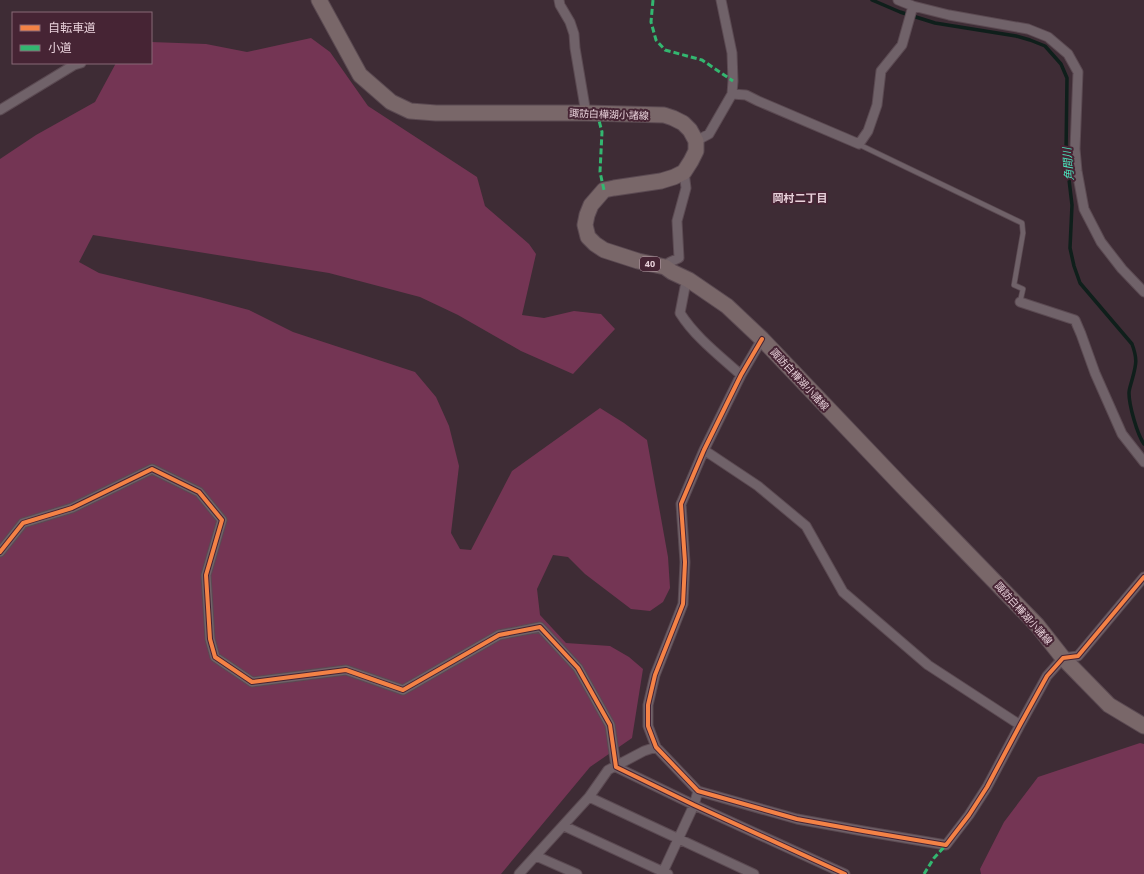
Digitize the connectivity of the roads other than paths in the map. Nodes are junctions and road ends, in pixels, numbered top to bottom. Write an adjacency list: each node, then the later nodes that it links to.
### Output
1 (319, 0): 9 (main road, 諏訪白樺湖小諸線)
2 (559, 0): 9 (street)
3 (720, 0): 7 (street)
4 (898, 0): 5 (street)
5 (912, 9): 11 (street); 15 (street)
6 (78, 64): 8 (street)
7 (732, 94): 10 (street); 11 (street)
8 (0, 110)
9 (586, 113): 10 (main road, 諏訪白樺湖小諸線)
10 (696, 141): 12 (main road)
11 (855, 142): 16 (lane)
12 (684, 172): 13 (street); 13 (main road, 諏訪白樺湖小諸線 / 40)
13 (665, 267): 17 (main road, 諏訪白樺湖小諸線 / 40)
14 (685, 288): 18 (street)
15 (1144, 292)
16 (1020, 302): 20 (street)
17 (762, 339): 18 (street); 23 (main road, 諏訪白樺湖小諸線 / 40)
18 (741, 375): 19 (street)
19 (704, 450): 24 (street); 26 (street)
20 (1144, 462)
21 (0, 552): 27 (street)
22 (1144, 577): 23 (street)
23 (1063, 658): 24 (street); 25 (main road, 諏訪白樺湖小諸線 / 40)
24 (1020, 725): 28 (street)
25 (1144, 726)
26 (656, 747): 27 (street); 28 (street)
27 (616, 767): 29 (street); 30 (street)
28 (698, 791): 30 (street)
29 (589, 797): 31 (street); 32 (street)
30 (694, 805): 32 (street); 38 (street)
31 (564, 826): 33 (street); 34 (street)
32 (678, 838): 34 (street); 37 (street)
33 (536, 856): 35 (street); 36 (street)
34 (664, 873)
35 (519, 874)
36 (577, 874)
37 (754, 874)
38 (845, 874)

